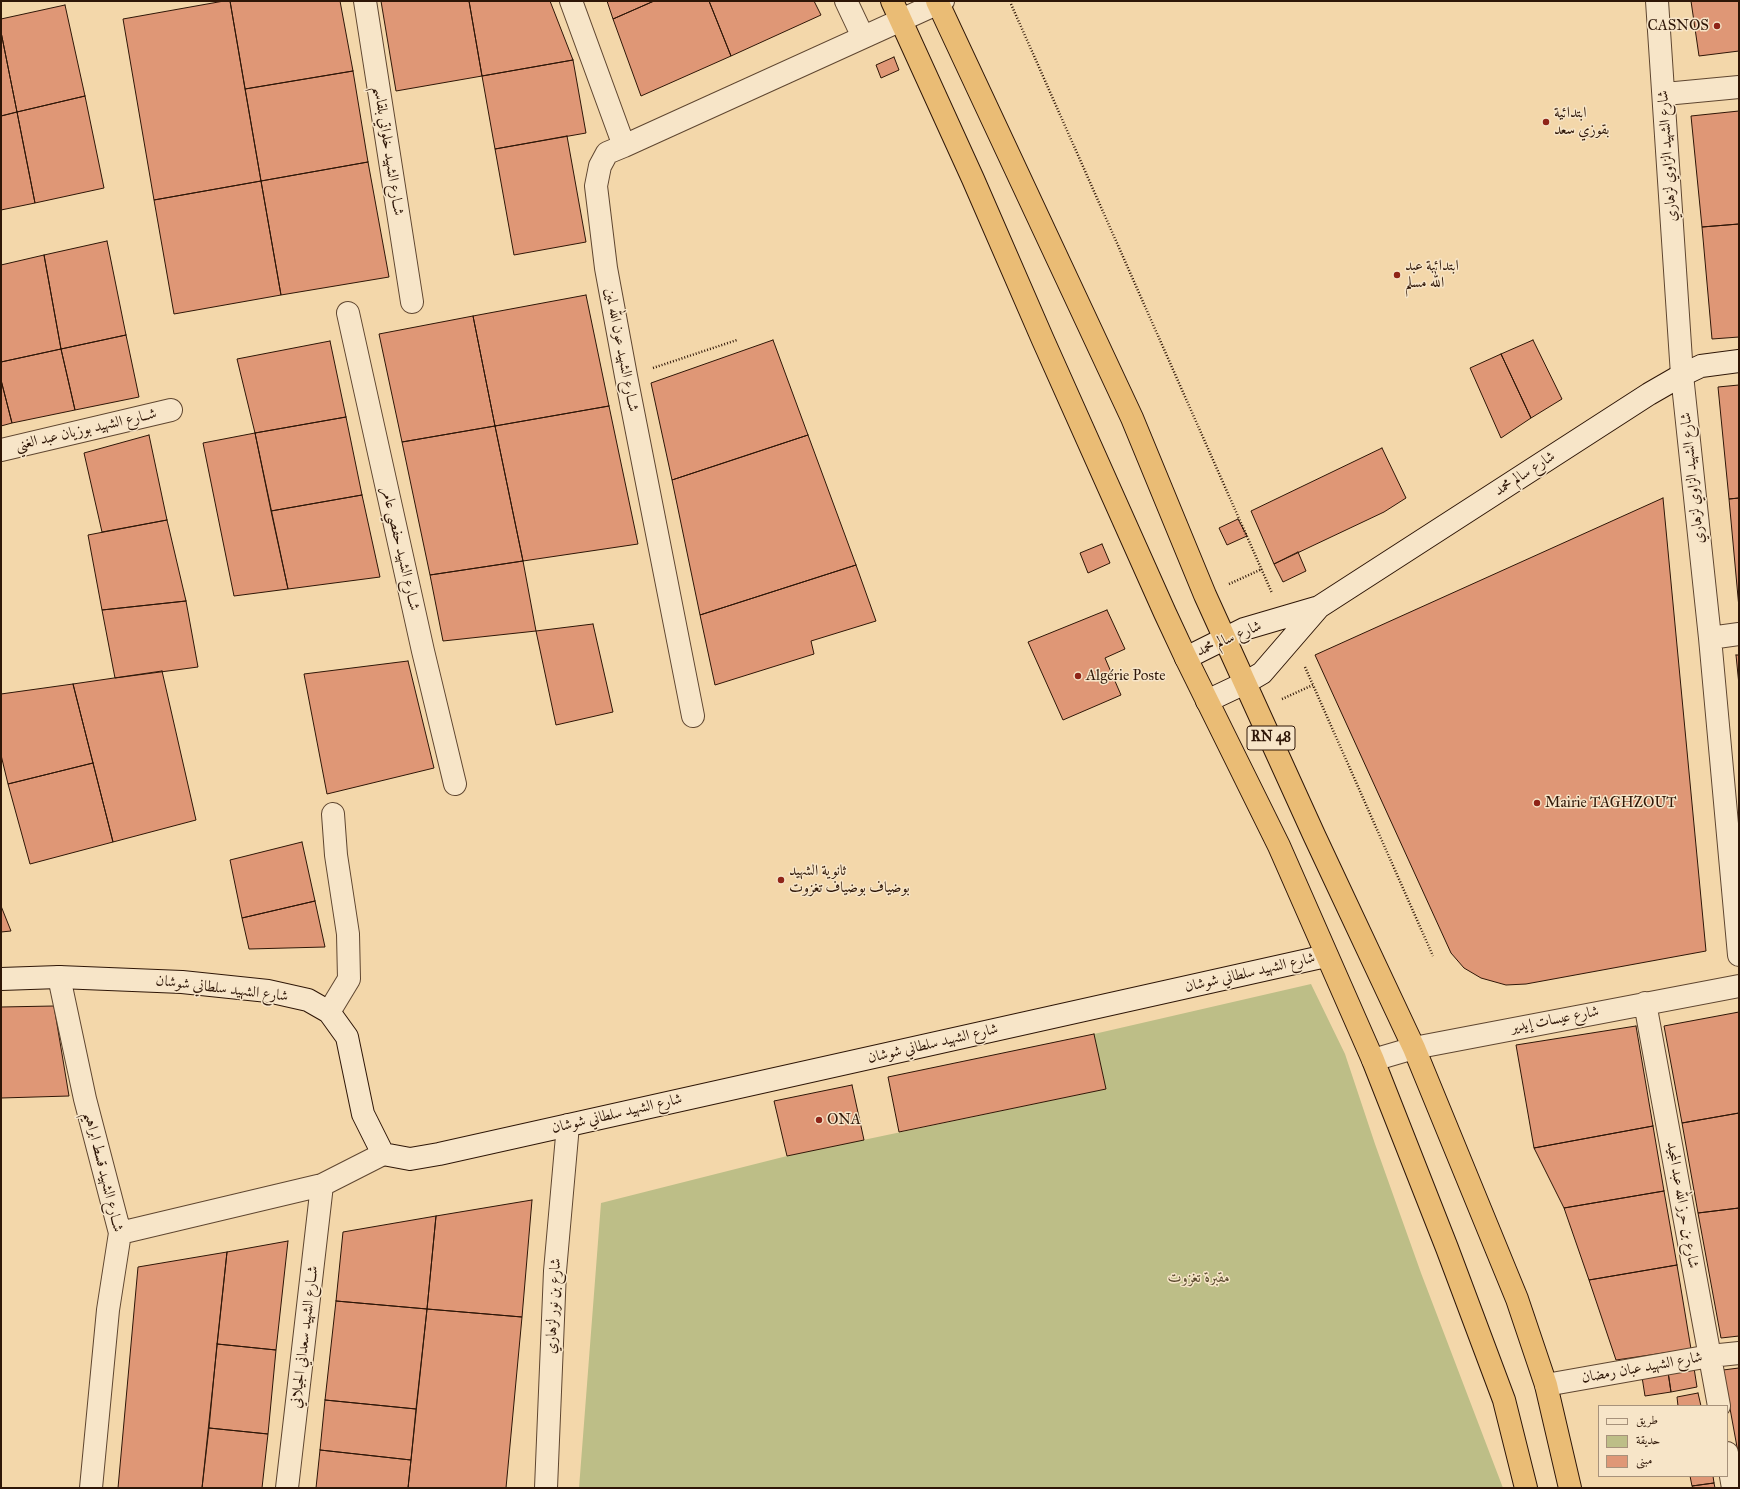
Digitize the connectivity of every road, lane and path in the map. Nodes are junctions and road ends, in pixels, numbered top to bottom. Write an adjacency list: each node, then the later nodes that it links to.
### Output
1 (365, 1): 12 (street, شــارع الشهيد خلواتي بلقاسم)
2 (571, 1): 11 (street)
3 (846, 1): 8 (street)
4 (1657, 1): 10 (street, شارع الشهيد الزاوي لزهاري)
5 (939, 2): 7 (street, شــارع الشهيد عون الله لمين); 21 (highway, RN 48)
6 (1011, 4): 20 (path)
7 (896, 10): 8 (street, شــارع الشهيد عون الله لمين); 28 (highway, RN 48)
8 (863, 37): 11 (street, شــارع الشهيد عون الله لمين)
9 (1739, 87): 10 (street)
10 (1665, 94): 16 (street, شارع الشهيد الزاوي لزهاري)
11 (624, 146): 17 (street, شــارع الشهيد عون الله لمين)
12 (412, 302)
13 (348, 313): 34 (street, شــارع الشهيد حفصي عامر)
14 (737, 340): 17 (path)
15 (1739, 361): 16 (street, شارع سالم محمد)
16 (1682, 374): 22 (street, شارع سالم محمد); 27 (street, شارع الشهيد الزاوي لزهاري)
17 (626, 376): 33 (street, شــارع الشهيد عون الله لمين)
18 (171, 410): 19 (street, شــارع الشهيد بوزيان عبد الغني)
19 (1, 450)
20 (1262, 569): 21 (path); 23 (path)
21 (1205, 594): 25 (highway, RN 48)
22 (1319, 607): 23 (street, شارع سالم محمد); 26 (street, شارع سالم محمد)
23 (1283, 618): 25 (street, شارع سالم محمد)
24 (1739, 634): 27 (street)
25 (1225, 638): 28 (street, شارع سالم محمد); 29 (highway, RN 48)
26 (1292, 638): 29 (street, شارع سالم محمد); 30 (path)
27 (1710, 638): 36 (street, شارع الشهيد الزاوي لزهاري)
28 (1186, 658): 31 (highway, RN 48)
29 (1245, 683): 31 (street, شارع سالم محمد); 32 (highway, RN 48)
30 (1313, 684): 32 (path); 38 (path)
31 (1207, 701): 37 (highway, RN 48)
32 (1258, 710): 44 (highway, RN 48)
33 (693, 716)
34 (455, 784)
35 (333, 814): 43 (street)
36 (1739, 955)
37 (1326, 956): 45 (highway, RN 48); 46 (street, شارع الشهيد سلطاني شوشان)
38 (1433, 956)
39 (59, 977): 40 (street, شارع الشهيد سلطاني شوشان); 43 (street, شارع الشهيد سلطاني شوشان); 49 (street, شــارع الشهيد قسط ابراهيم)
40 (1, 979)
41 (1739, 986): 42 (street, شارع عيسات إيدير)
42 (1645, 1003): 44 (street, شارع عيسات إيدير); 51 (street, شارع بن حرز الله عبد المجيد)
43 (329, 1012): 47 (street, شارع الشهيد سلطاني شوشان)
44 (1414, 1048): 45 (street, شارع عيسات إيدير); 52 (highway, RN 48)
45 (1373, 1060): 58 (highway, RN 48)
46 (568, 1125): 47 (street, شارع الشهيد سلطاني شوشان); 57 (street, شارع بن نور لزهاري)
47 (383, 1154): 48 (street)
48 (322, 1185): 49 (street); 56 (street, شــارع الشهيد سعداني الجيلاني)
49 (120, 1233): 55 (street, شــارع الشهيد قسط ابراهيم)
50 (1739, 1353): 51 (street, شارع الشهيد عبان رمضان)
51 (1710, 1356): 52 (street, شارع الشهيد عبان رمضان); 53 (street, شارع بن حرز الله عبد المجيد)
52 (1546, 1385): 59 (highway, RN 48)
53 (1719, 1405)
54 (1728, 1459): 60 (street)
55 (91, 1488)
56 (288, 1488)
57 (546, 1488)
58 (1526, 1488)
59 (1570, 1488)
60 (1733, 1488)

